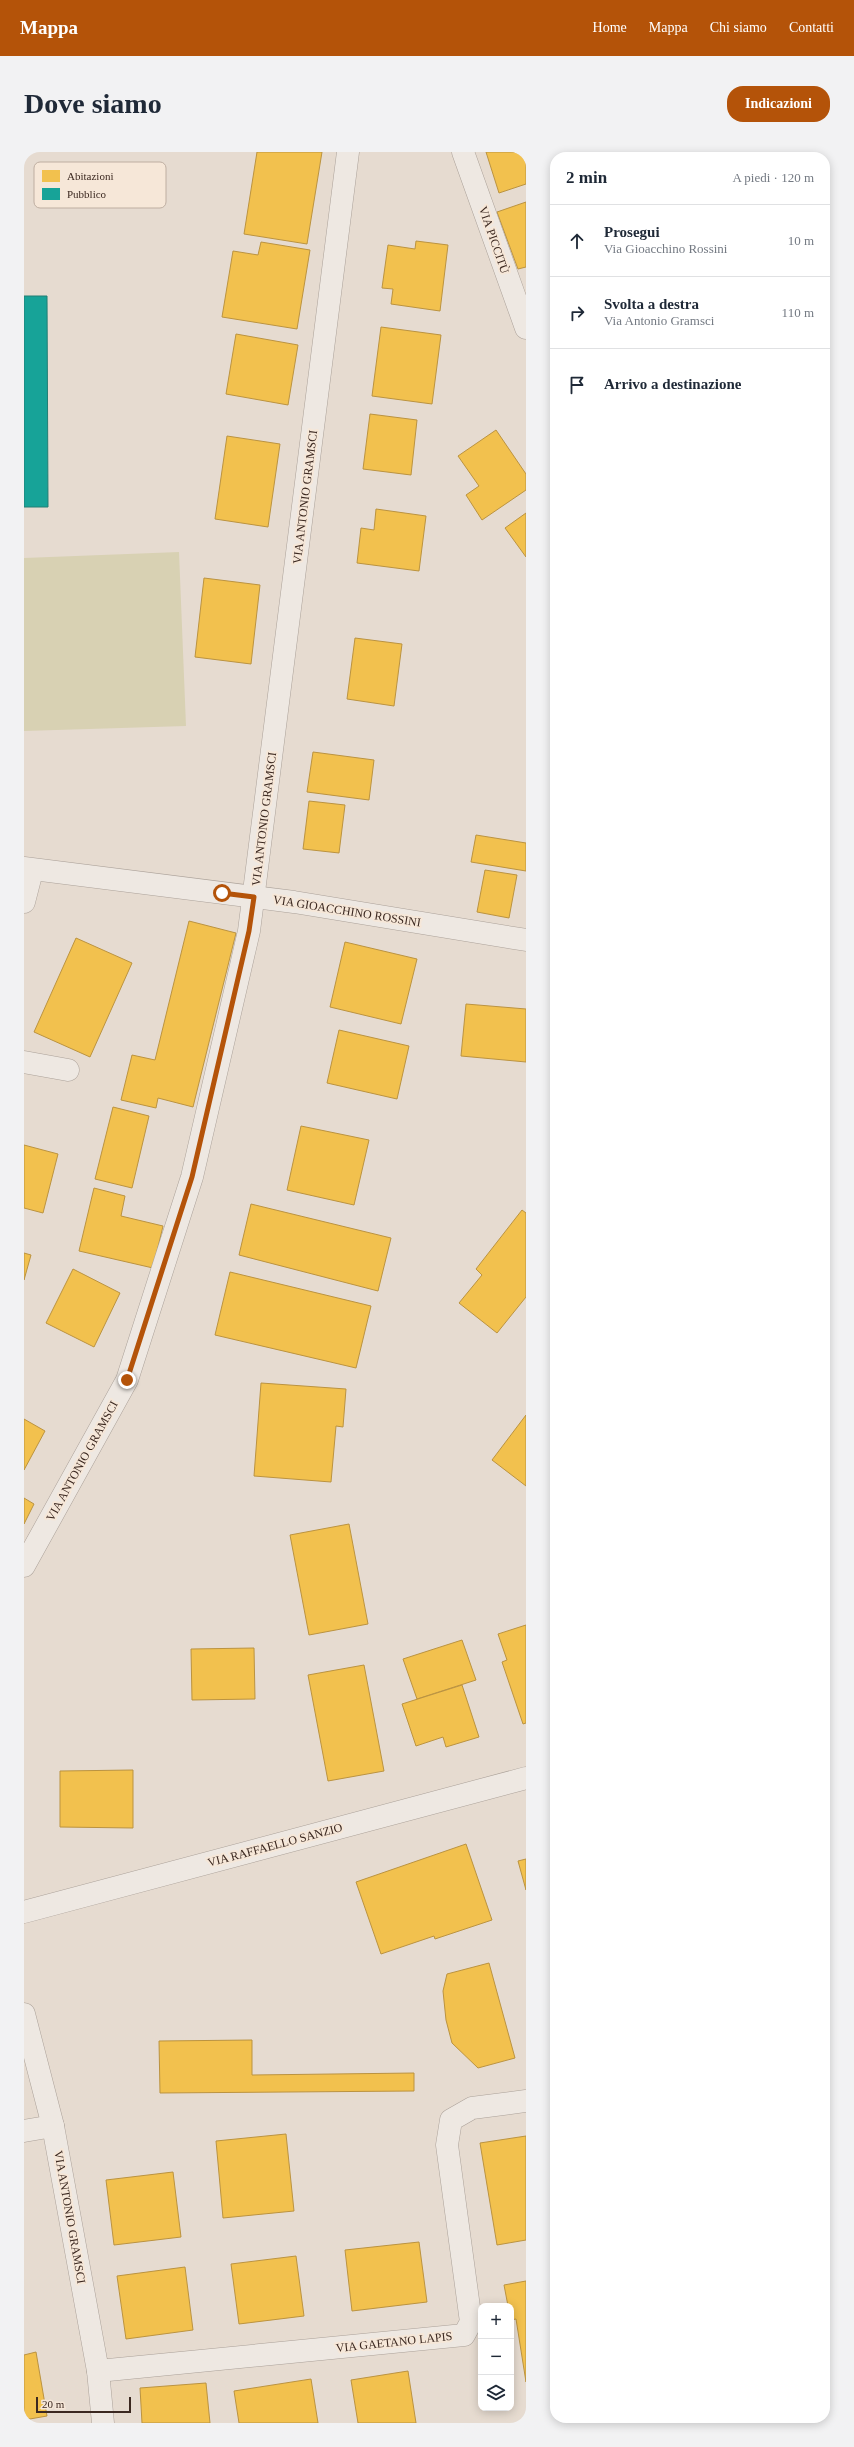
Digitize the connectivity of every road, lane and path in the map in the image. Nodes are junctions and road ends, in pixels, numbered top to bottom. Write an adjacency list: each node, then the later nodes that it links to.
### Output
1 (348, 152): 5 (street, VIA ANTONIO GRAMSCI)
2 (463, 152): 3 (street, VIA PICCITÙ)
3 (526, 328)
4 (28, 870): 5 (street, VIA GIOACCHINO ROSSINI); 6 (street)
5 (254, 897): 7 (street, VIA GIOACCHINO ROSSINI); 10 (street, VIA ANTONIO GRAMSCI)
6 (24, 902)
7 (526, 940)
8 (24, 1062): 9 (street)
9 (68, 1070)
10 (24, 1566)
11 (526, 1778): 12 (street, VIA RAFFAELLO SANZIO)
12 (24, 1912)
13 (24, 2014): 15 (street, VIA ANTONIO GRAMSCI)
14 (526, 2101): 17 (street, VIA GAETANO LAPIS)
15 (53, 2126): 16 (street); 17 (street, VIA ANTONIO GRAMSCI)
16 (24, 2131)
17 (98, 2371): 18 (street, VIA ANTONIO GRAMSCI)
18 (103, 2423)

